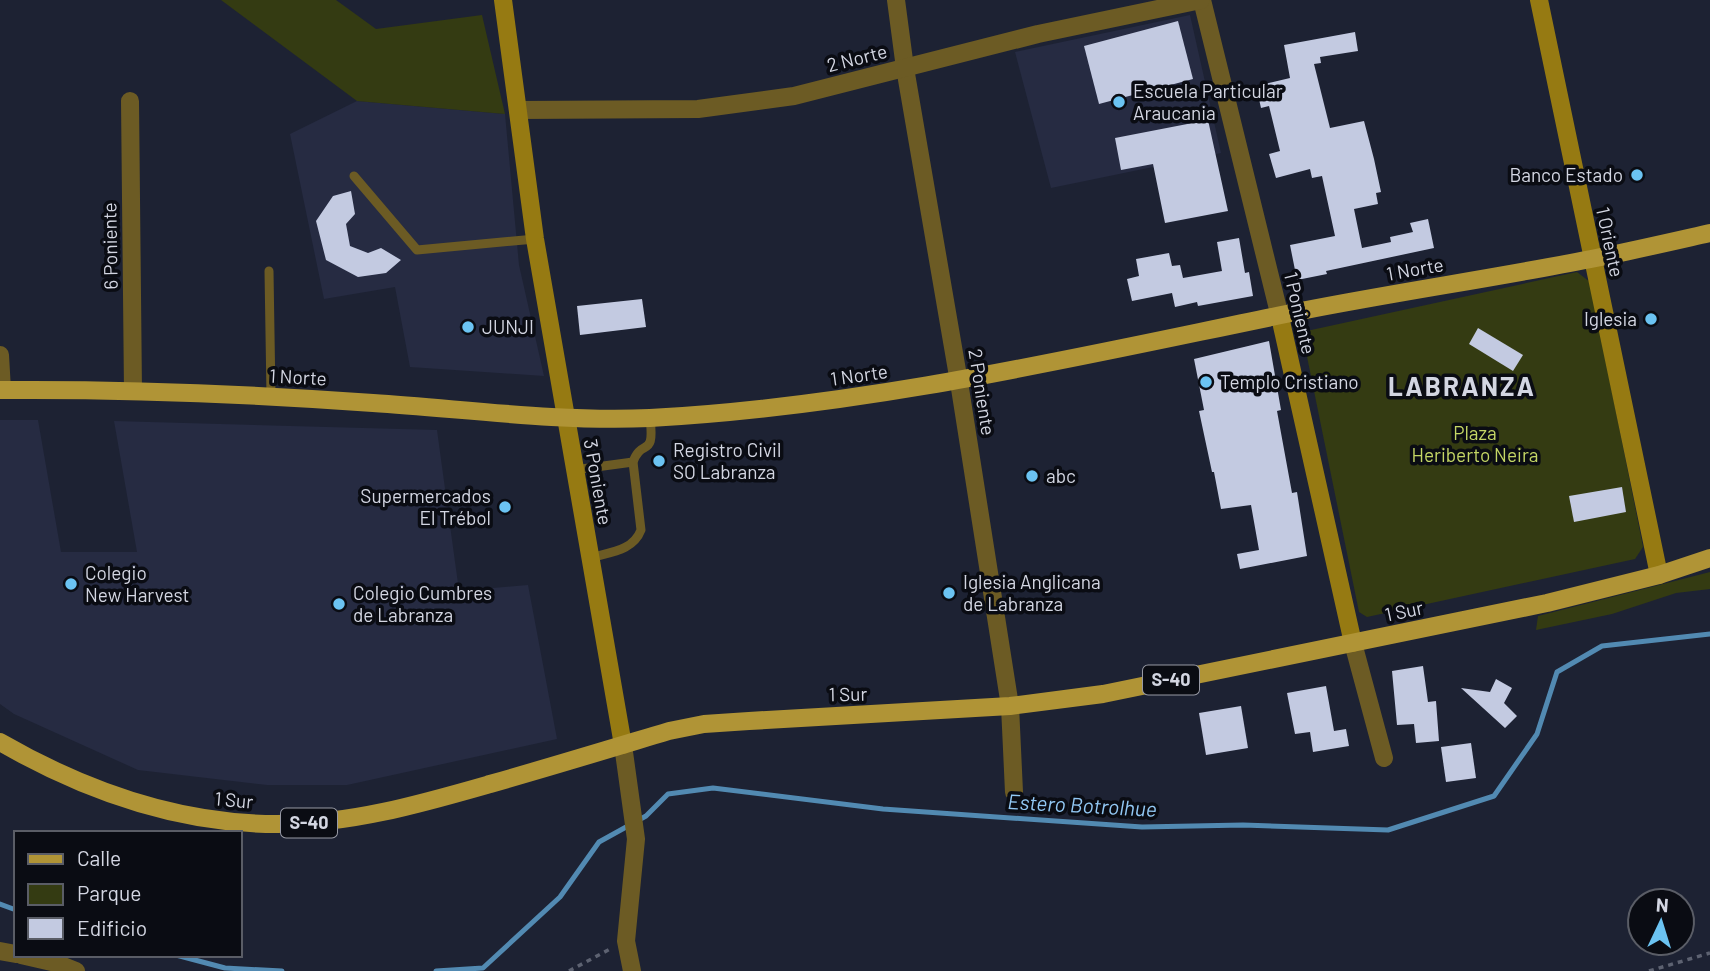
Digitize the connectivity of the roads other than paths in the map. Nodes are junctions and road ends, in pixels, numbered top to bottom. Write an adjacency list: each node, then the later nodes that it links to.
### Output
1 (503, 0): 7 (street, 3 Poniente)
2 (896, 0): 5 (street, 2 Poniente)
3 (1201, 0): 5 (street, 2 Norte); 13 (street, 1 Poniente)
4 (1539, 0): 11 (street, 1 Oriente)
5 (905, 68): 7 (street, 2 Norte); 15 (street, 2 Poniente)
6 (130, 101): 17 (street, 6 Poniente)
7 (518, 110): 10 (street, 3 Poniente)
8 (354, 176): 10 (lane)
9 (1710, 233): 11 (main road, 1 Norte)
10 (535, 239): 19 (street, 3 Poniente)
11 (1592, 259): 13 (main road, 1 Norte); 25 (street, 1 Oriente)
12 (269, 271): 18 (lane)
13 (1280, 317): 15 (main road, 1 Norte); 26 (street, 1 Poniente)
14 (0, 355): 16 (street)
15 (959, 382): 20 (main road, 1 Norte); 27 (street, 2 Poniente)
16 (1, 390): 17 (main road, 1 Norte)
17 (133, 391): 18 (main road, 1 Norte)
18 (271, 396): 19 (main road, 1 Norte)
19 (565, 418): 20 (main road, 1 Norte); 22 (street, 3 Poniente)
20 (650, 418): 21 (lane)
21 (633, 462): 22 (lane); 23 (lane)
22 (574, 470): 23 (street, 3 Poniente)
23 (590, 558): 29 (street, 3 Poniente)
24 (1710, 558): 25 (main road, 1 Sur / S-40)
25 (1659, 575): 26 (main road, 1 Sur / S-40)
26 (1353, 643): 27 (main road, 1 Sur / S-40); 30 (street, 1 Poniente)
27 (1010, 706): 29 (main road, 1 Sur / S-40); 31 (street, 2 Poniente)
28 (0, 743): 29 (main road, 1 Sur / S-40)
29 (623, 745): 34 (street, 3 Poniente)
30 (1384, 758)
31 (1014, 792)
32 (28, 957): 33 (street)
33 (75, 970)
34 (632, 971)

